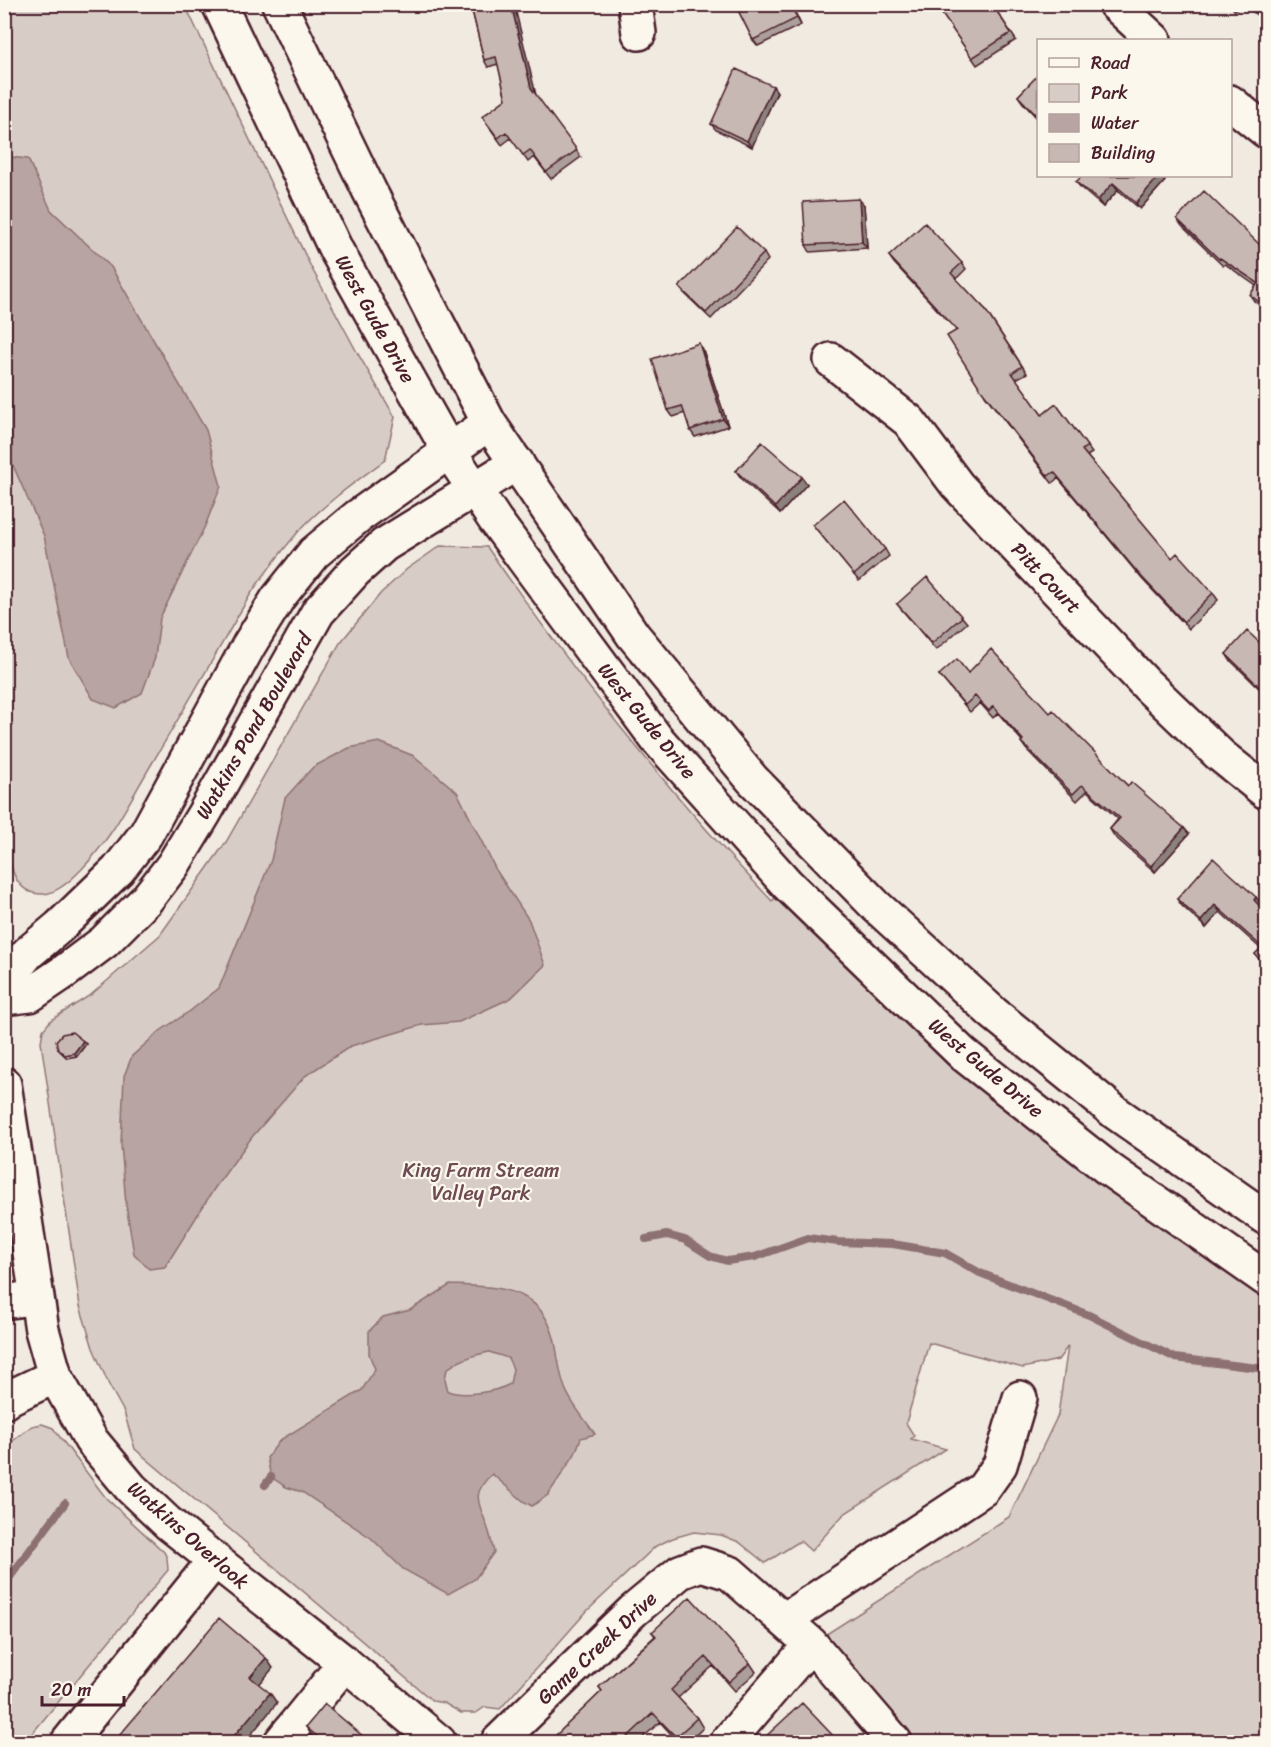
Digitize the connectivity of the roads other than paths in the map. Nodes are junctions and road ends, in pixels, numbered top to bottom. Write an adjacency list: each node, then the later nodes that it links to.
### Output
1 (219, 4): 9 (street, West Gude Drive)
2 (279, 4): 8 (street)
3 (1115, 4): 4 (street)
4 (1153, 39)
5 (1232, 104): 6 (street)
6 (1266, 131)
7 (831, 360): 12 (street, Pitt Court)
8 (489, 423): 9 (street, Watkins Pond Boulevard); 10 (street)
9 (449, 451): 11 (street, West Gude Drive); 13 (street, Watkins Pond Boulevard)
10 (517, 463): 11 (street, Watkins Pond Boulevard); 16 (street)
11 (474, 489): 14 (street, Watkins Pond Boulevard); 17 (street, West Gude Drive)
12 (1266, 792)
13 (4, 982)
14 (4, 998)
15 (4, 1084): 18 (street, Watkins Overlook)
16 (1266, 1218)
17 (1266, 1279)
18 (37, 1297): 19 (street); 20 (street, Watkins Overlook)
19 (4, 1302)
20 (55, 1376): 22 (street); 23 (street, Watkins Overlook)
21 (1020, 1398): 24 (street)
22 (4, 1402)
23 (214, 1561): 26 (street, Watkins Overlook); 27 (street)
24 (784, 1620): 25 (street); 30 (street, Game Creek Drive)
25 (811, 1644): 31 (street); 32 (street)
26 (345, 1663): 28 (street); 29 (street, Watkins Overlook)
27 (68, 1743)
28 (281, 1743)
29 (439, 1743)
30 (498, 1743)
31 (727, 1743)
32 (895, 1743)

